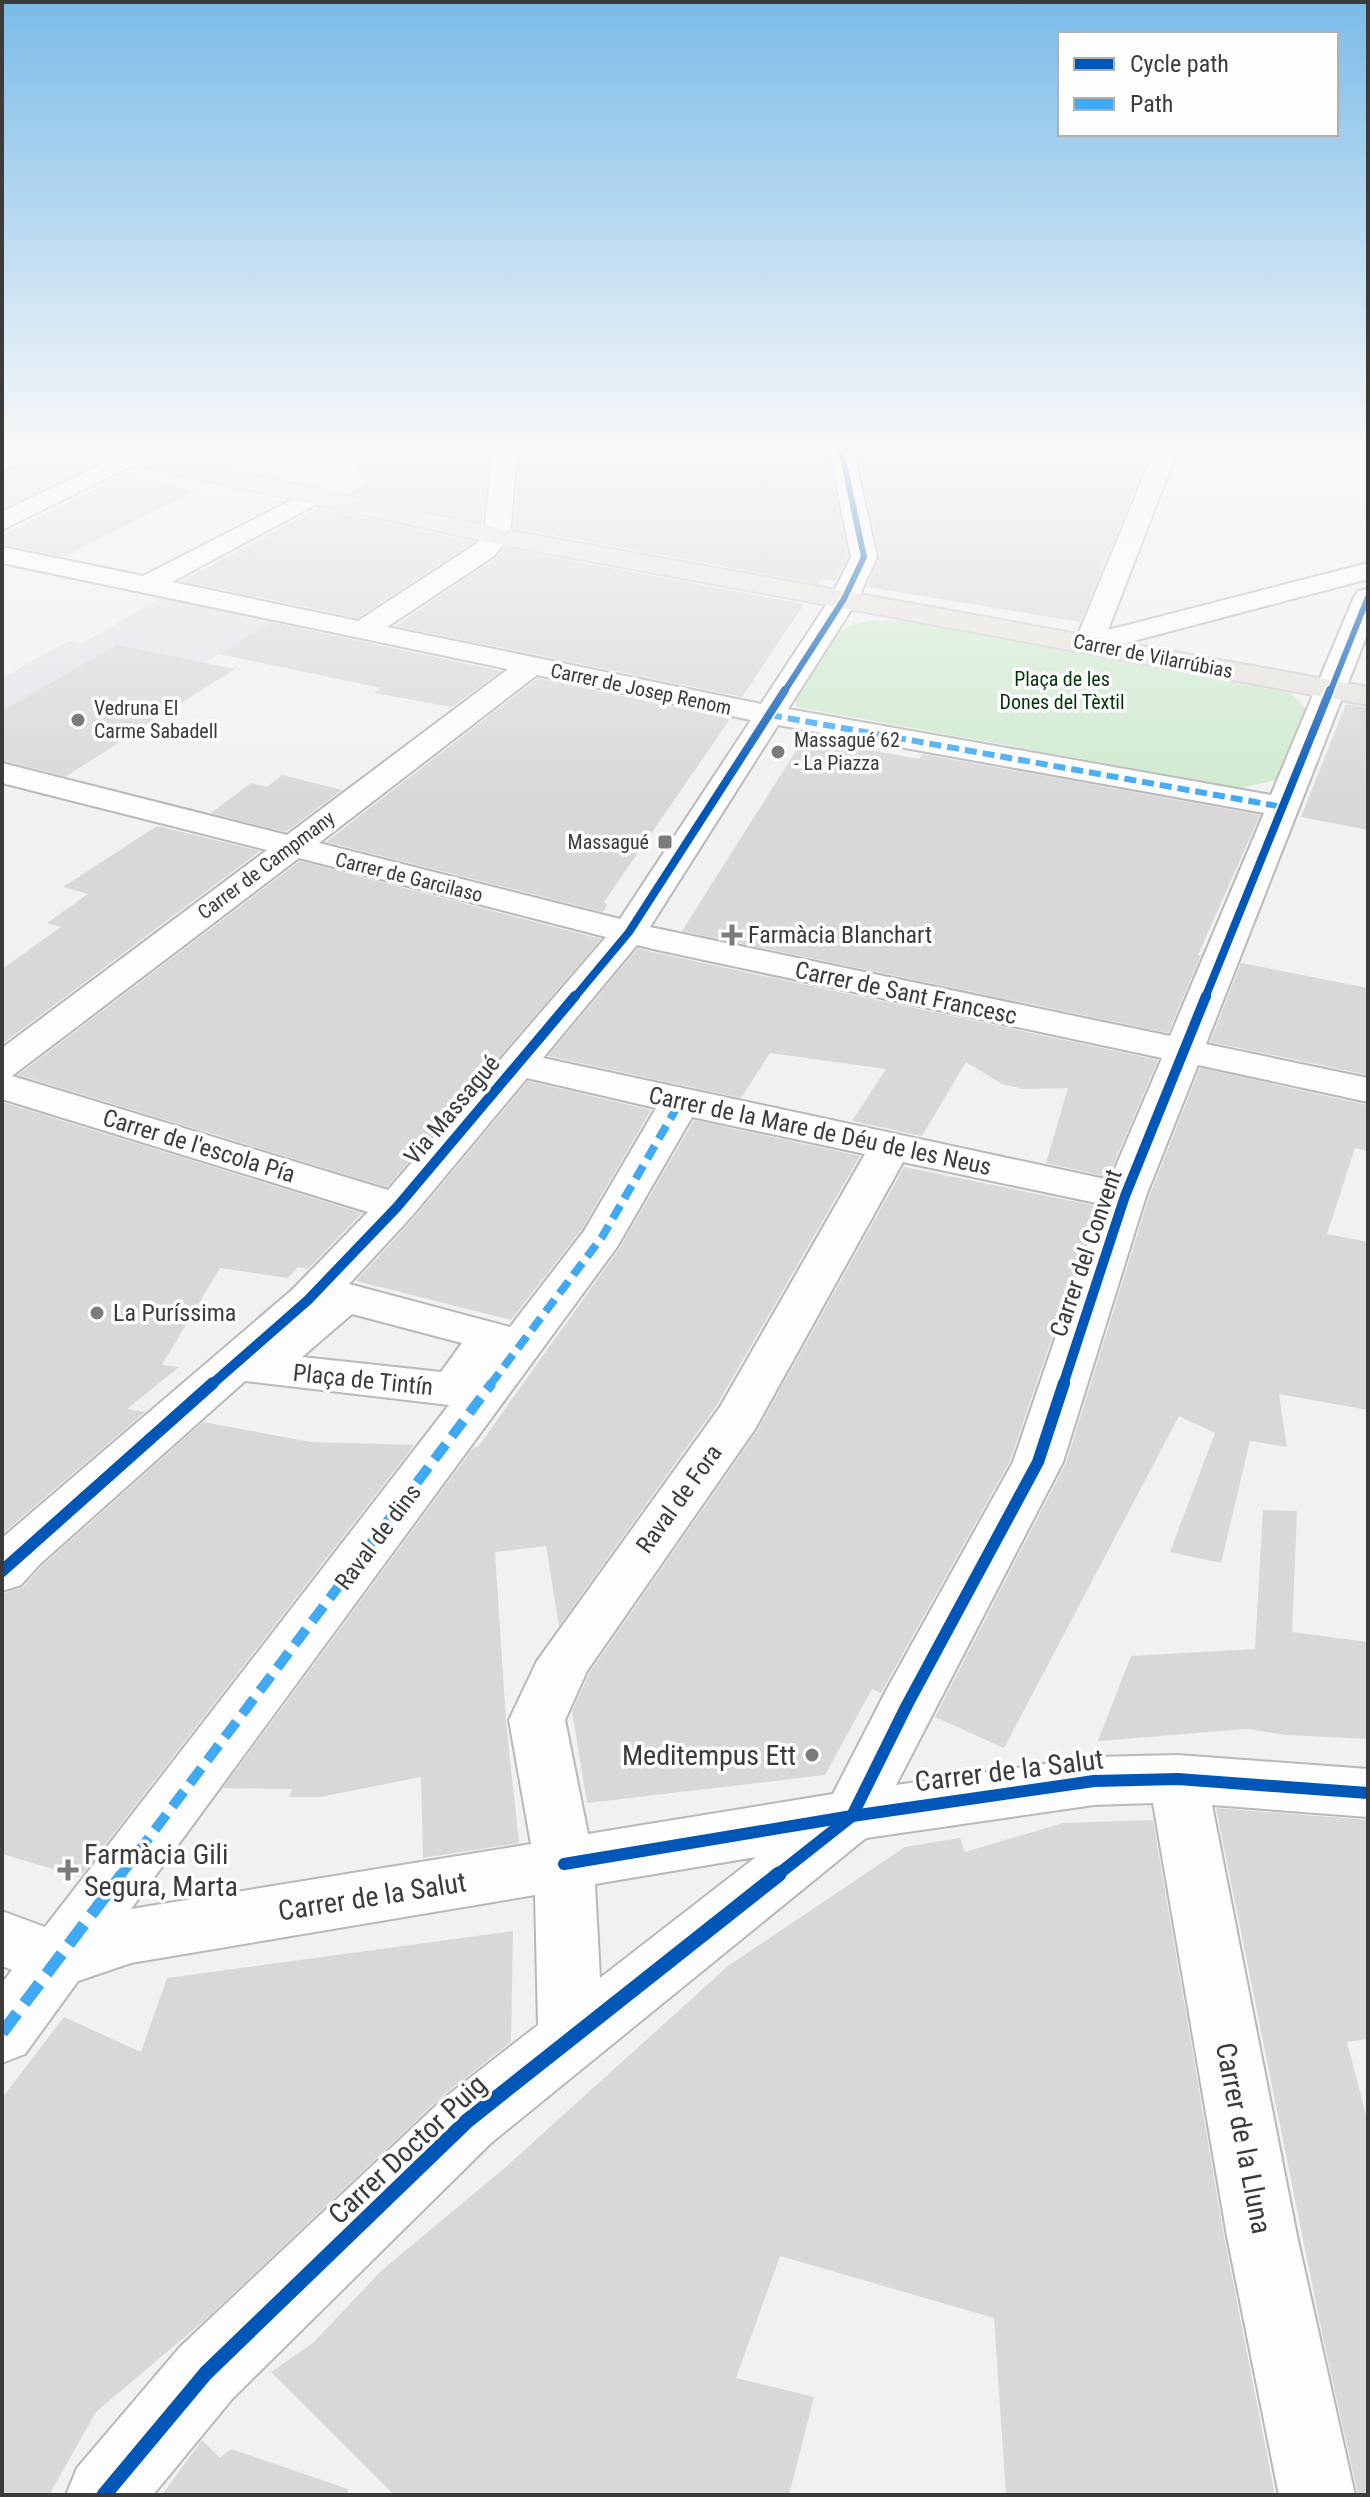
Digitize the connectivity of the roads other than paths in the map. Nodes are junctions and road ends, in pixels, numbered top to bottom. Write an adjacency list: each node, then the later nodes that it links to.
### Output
1 (55, 566): 8 (street, Carrer de Josep Renom)
2 (183, 566): 8 (street)
3 (461, 566): 11 (street)
4 (660, 566): 10 (main road, Carrer de Vilarrúbias)
5 (860, 566): 10 (street, Via Massagué)
6 (1120, 566): 12 (street)
7 (1368, 571): 12 (street)
8 (149, 584): 11 (street, Carrer de Josep Renom)
9 (1368, 597): 14 (street, Carrer del Convent)
10 (844, 599): 12 (main road, Carrer de Vilarrúbias); 15 (street, Via Massagué)
11 (363, 630): 13 (street, Carrer de Josep Renom)
12 (1088, 644): 14 (main road, Carrer de Vilarrúbias)
13 (531, 666): 15 (street, Carrer de Josep Renom); 18 (street, Carrer de Campmany)
14 (1348, 692): 17 (street, Carrer del Convent)
15 (770, 715): 17 (street, Carrer de Josep Renom); 19 (street, Via Massagué)
16 (2, 773): 18 (street, Carrer de Garcilaso)
17 (1283, 807): 20 (street, Carrer del Convent)
18 (289, 847): 19 (street, Carrer de Garcilaso); 22 (street, Carrer de Campmany)
19 (629, 932): 20 (street, Carrer de Sant Francesc); 21 (street, Via Massagué)
20 (1183, 1053): 24 (street, Carrer de Sant Francesc); 27 (street, Carrer del Convent)
21 (517, 1064): 25 (street, Carrer de la Mare de Déu de les Neus); 28 (street, Via Massagué)
22 (2, 1067)
23 (2, 1086): 28 (street, Carrer de l'escola Pía)
24 (1368, 1090)
25 (680, 1102): 26 (street, Carrer de la Mare de Déu de les Neus); 35 (street, Raval de dins)
26 (890, 1147): 27 (street, Carrer de la Mare de Déu de les Neus); 33 (street, Raval de Fora)
27 (1125, 1196): 32 (street, Carrer del Convent)
28 (397, 1207): 29 (street, Via Massagué)
29 (2, 1571)
30 (1178, 1779): 31 (street, Carrer de la Salut); 32 (street, Carrer de la Salut); 39 (street, Carrer de la Lluna)
31 (1368, 1793)
32 (852, 1816): 33 (street, Carrer de la Salut); 37 (street, Carrer Doctor Puig)
33 (564, 1864): 35 (street, Carrer de la Salut); 37 (street, Raval de Fora)
34 (2, 1938): 35 (street)
35 (58, 1960): 36 (street, Raval de dins)
36 (2, 2033)
37 (571, 2039): 38 (street, Carrer Doctor Puig)
38 (104, 2495)
39 (1317, 2495)

